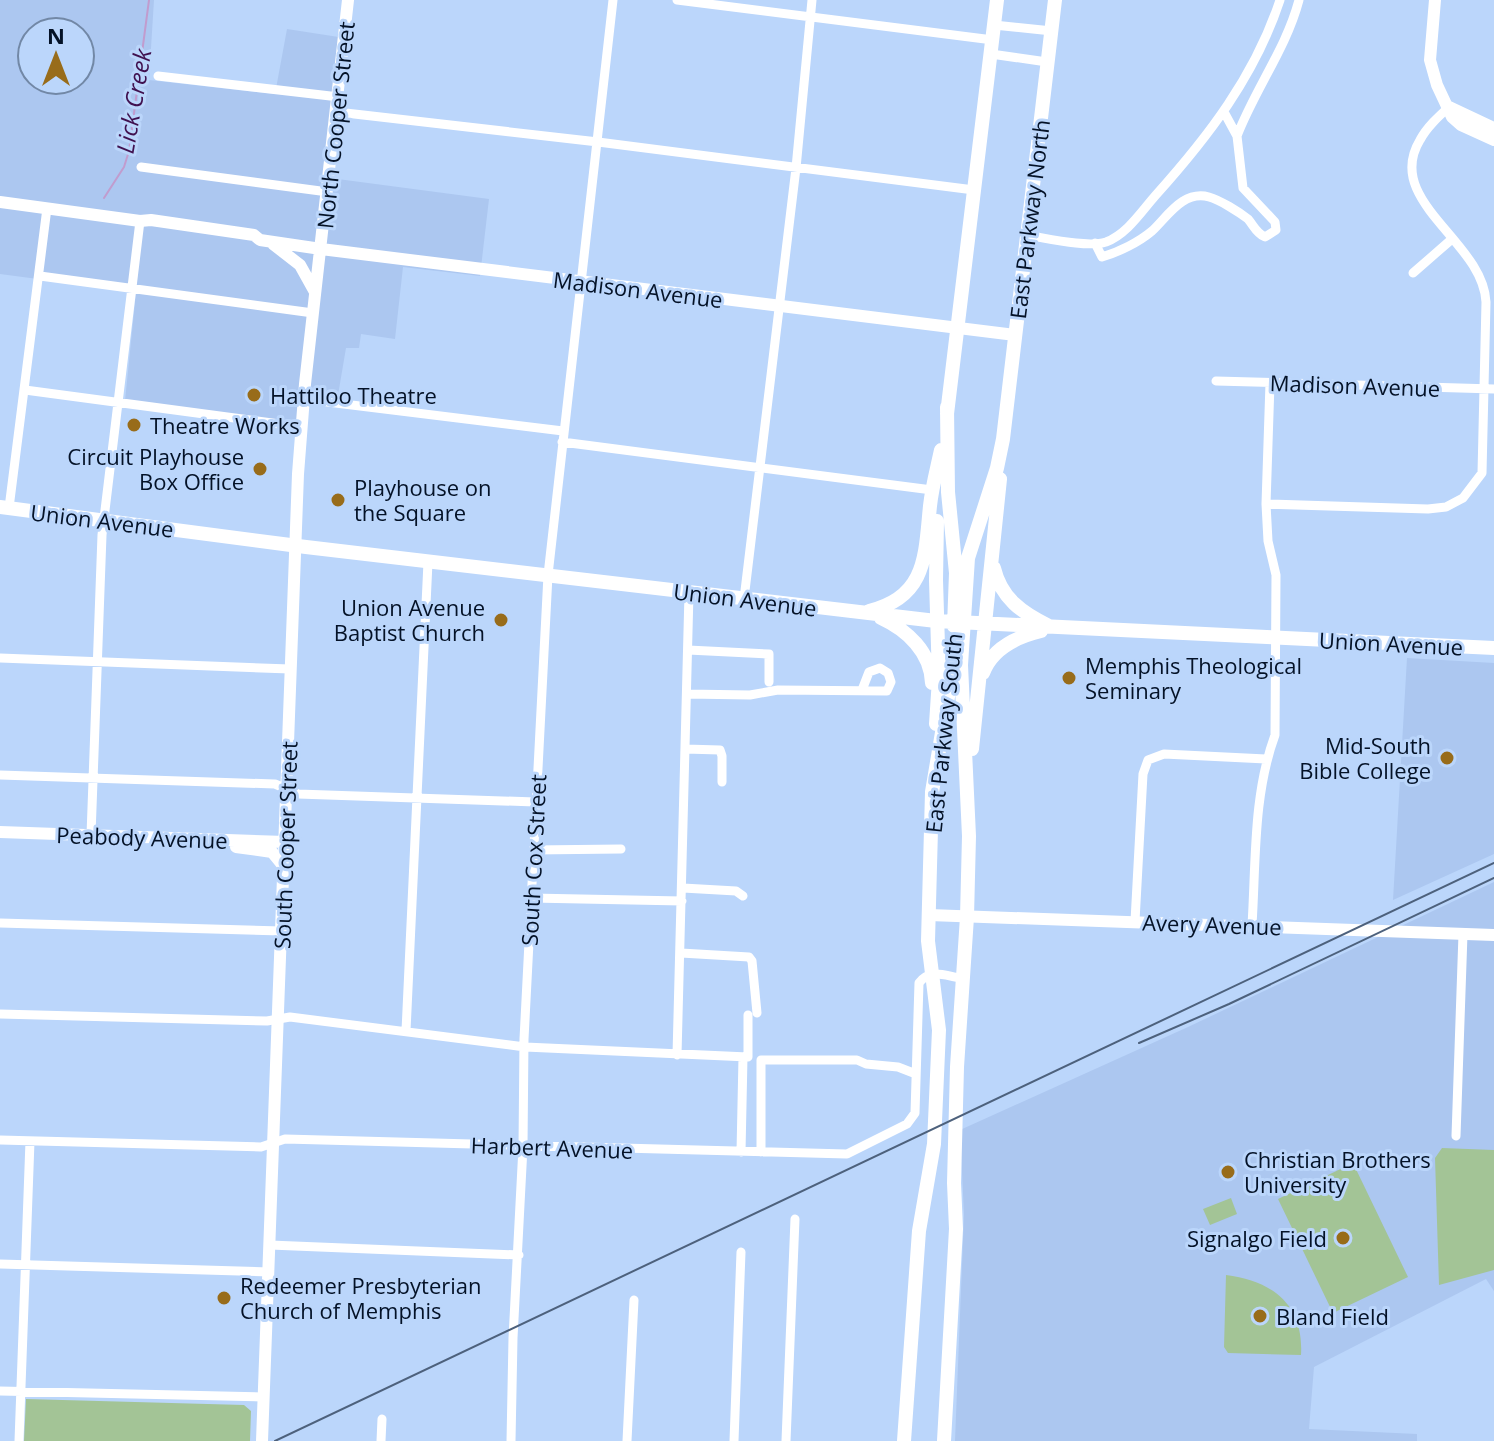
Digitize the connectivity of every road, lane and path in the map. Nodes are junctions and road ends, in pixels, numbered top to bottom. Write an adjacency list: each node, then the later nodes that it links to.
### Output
1 (348, 0): 15 (street, North Cooper Street)
2 (613, 0): 22 (street, South Cox Street)
3 (677, 0): 10 (street)
4 (812, 0): 10 (street)
5 (997, 0): 12 (main road)
6 (1055, 0): 11 (main road, East Parkway North)
7 (1280, 0): 18 (street)
8 (1299, 0): 20 (street)
9 (1435, 0): 16 (street)
10 (810, 16): 12 (street); 24 (street)
11 (1052, 31): 12 (street); 13 (main road, East Parkway North)
12 (993, 40): 13 (street); 25 (main road)
13 (1047, 62): 30 (main road, East Parkway North)
14 (158, 76): 15 (street)
15 (339, 97): 17 (street, North Cooper Street)
16 (1449, 107): 19 (street); 21 (street); 31 (street)
17 (337, 112): 22 (street); 26 (street, North Cooper Street)
18 (1224, 112): 20 (street); 33 (street)
19 (1494, 128)
20 (1237, 136): 33 (street)
21 (1494, 140)
22 (598, 142): 24 (street); 37 (street, South Cox Street)
23 (141, 167): 26 (street)
24 (796, 168): 25 (street); 40 (street)
25 (974, 190): 42 (main road)
26 (328, 192): 34 (street, North Cooper Street)
27 (0, 202): 28 (street, Madison Avenue)
28 (47, 208): 29 (street, Madison Avenue); 36 (street)
29 (140, 221): 32 (street, Madison Avenue); 38 (street)
30 (1026, 235): 33 (street); 43 (main road, East Parkway North)
31 (1452, 239): 35 (street); 46 (street)
32 (264, 240): 34 (street, Madison Avenue); 39 (street)
33 (1095, 243)
34 (321, 249): 37 (street, Madison Avenue); 39 (street, South Cooper Street)
35 (1413, 273)
36 (40, 276): 38 (street); 47 (street)
37 (579, 281): 40 (street, Madison Avenue); 52 (street, South Cox Street)
38 (132, 289): 41 (street); 49 (street)
39 (315, 292): 41 (street, South Cooper Street)
40 (779, 307): 42 (street, Madison Avenue); 55 (street)
41 (313, 313): 48 (street, South Cooper Street)
42 (957, 328): 43 (street, Madison Avenue); 50 (main road)
43 (1015, 335): 53 (main road, East Parkway North)
44 (1216, 381): 45 (street, Madison Avenue)
45 (1270, 383): 46 (street, Madison Avenue); 57 (street)
46 (1489, 389): 57 (street)
47 (25, 390): 49 (street); 58 (street)
48 (303, 399): 51 (street, South Cooper Street); 52 (street)
49 (118, 402): 51 (street); 59 (street)
50 (947, 407): 54 (main road); 87 (main road, East Parkway South)
51 (302, 427): 60 (street, South Cooper Street)
52 (563, 436): 55 (street); 63 (street, South Cox Street)
53 (1003, 439): 61 (main road); 88 (main road, East Parkway South)
54 (942, 446): 56 (main road); 67 (main road)
55 (760, 468): 56 (street); 65 (street)
56 (932, 490): 66 (main road)
57 (1266, 504): 70 (street)
58 (5, 507): 59 (main road, Union Avenue)
59 (104, 521): 60 (main road, Union Avenue); 74 (street)
60 (295, 545): 62 (main road, Union Avenue); 75 (street, South Cooper Street)
61 (992, 559): 68 (main road); 69 (main road)
62 (428, 562): 63 (main road, Union Avenue); 89 (street)
63 (548, 575): 64 (main road, Union Avenue); 90 (street, South Cox Street)
64 (689, 593): 65 (main road, Union Avenue); 72 (street)
65 (744, 599): 66 (main road, Union Avenue)
66 (867, 614): 67 (main road, Union Avenue); 80 (main road)
67 (940, 622): 68 (main road, Union Avenue); 80 (main road)
68 (980, 624): 69 (main road, Union Avenue); 77 (main road)
69 (1053, 628): 70 (main road, Union Avenue); 77 (main road)
70 (1277, 637): 71 (main road, Union Avenue); 82 (street)
71 (1494, 648)
72 (688, 650): 76 (street); 79 (street)
73 (0, 658): 74 (street)
74 (96, 661): 75 (street); 84 (street)
75 (290, 669): 86 (street, South Cooper Street)
76 (769, 682)
77 (979, 683): 88 (main road)
78 (862, 690): 79 (street)
79 (687, 694): 81 (street)
80 (933, 739): 87 (main road)
81 (685, 749): 85 (street); 98 (street)
82 (1266, 759): 104 (street); 106 (street)
83 (0, 775): 84 (street)
84 (93, 778): 86 (street); 92 (street)
85 (722, 782)
86 (286, 789): 89 (street); 94 (street, South Cooper Street)
87 (932, 792): 102 (main road, East Parkway South)
88 (967, 793): 103 (main road, East Parkway South)
89 (417, 799): 90 (street); 115 (street)
90 (535, 802): 96 (street, South Cox Street)
91 (0, 832): 92 (street, Peabody Avenue)
92 (91, 835): 93 (street, Peabody Avenue)
93 (215, 839): 94 (street, Peabody Avenue); 97 (street)
94 (285, 842): 97 (street, South Cooper Street)
95 (621, 849): 96 (street)
96 (533, 850): 100 (street, South Cox Street)
97 (285, 868): 107 (street, South Cooper Street)
98 (683, 888): 99 (street); 101 (street)
99 (743, 896)
100 (531, 898): 101 (street); 116 (street, South Cox Street)
101 (682, 901): 110 (street)
102 (929, 915): 103 (street, Avery Avenue); 111 (main road, East Parkway South)
103 (967, 917): 104 (street, Avery Avenue); 112 (main road, East Parkway South)
104 (1135, 921): 106 (street, Avery Avenue)
105 (0, 923): 107 (street)
106 (1252, 925): 108 (street, Avery Avenue)
107 (282, 931): 114 (street, South Cooper Street)
108 (1463, 934): 109 (street, Avery Avenue); 120 (street)
109 (1494, 935)
110 (681, 953): 117 (street); 118 (street)
111 (930, 973): 112 (street); 119 (street, Harbert Avenue); 146 (main road, East Parkway South)
112 (961, 978): 147 (main road, East Parkway South)
113 (0, 1014): 114 (street)
114 (279, 1019): 115 (street); 123 (street, South Cooper Street)
115 (406, 1031): 116 (street)
116 (525, 1047): 117 (street); 124 (street, South Cox Street)
117 (677, 1055): 118 (street)
118 (746, 1057): 125 (street)
119 (916, 1074): 126 (street, Harbert Avenue); 126 (street)
120 (1456, 1136)
121 (0, 1140): 122 (street, Harbert Avenue)
122 (30, 1141): 123 (street, Harbert Avenue); 132 (street)
123 (274, 1143): 124 (street, Harbert Avenue); 128 (street, South Cooper Street)
124 (523, 1147): 125 (street, Harbert Avenue); 130 (street, South Cox Street)
125 (741, 1152): 126 (street, Harbert Avenue)
126 (761, 1152)
127 (795, 1219): 145 (street)
128 (270, 1245): 130 (street); 133 (street, South Cooper Street)
129 (741, 1252): 144 (street)
130 (519, 1255): 142 (street, South Cox Street)
131 (0, 1264): 132 (street)
132 (24, 1265): 133 (street); 136 (street)
133 (269, 1272): 137 (street, South Cooper Street)
134 (634, 1300): 143 (street)
135 (0, 1391): 136 (street)
136 (21, 1392): 137 (street); 139 (street)
137 (264, 1397): 140 (street, South Cooper Street)
138 (382, 1419): 141 (street)
139 (19, 1441)
140 (262, 1441)
141 (381, 1441)
142 (511, 1441)
143 (627, 1441)
144 (734, 1441)
145 (786, 1441)
146 (904, 1441)
147 (944, 1441)

